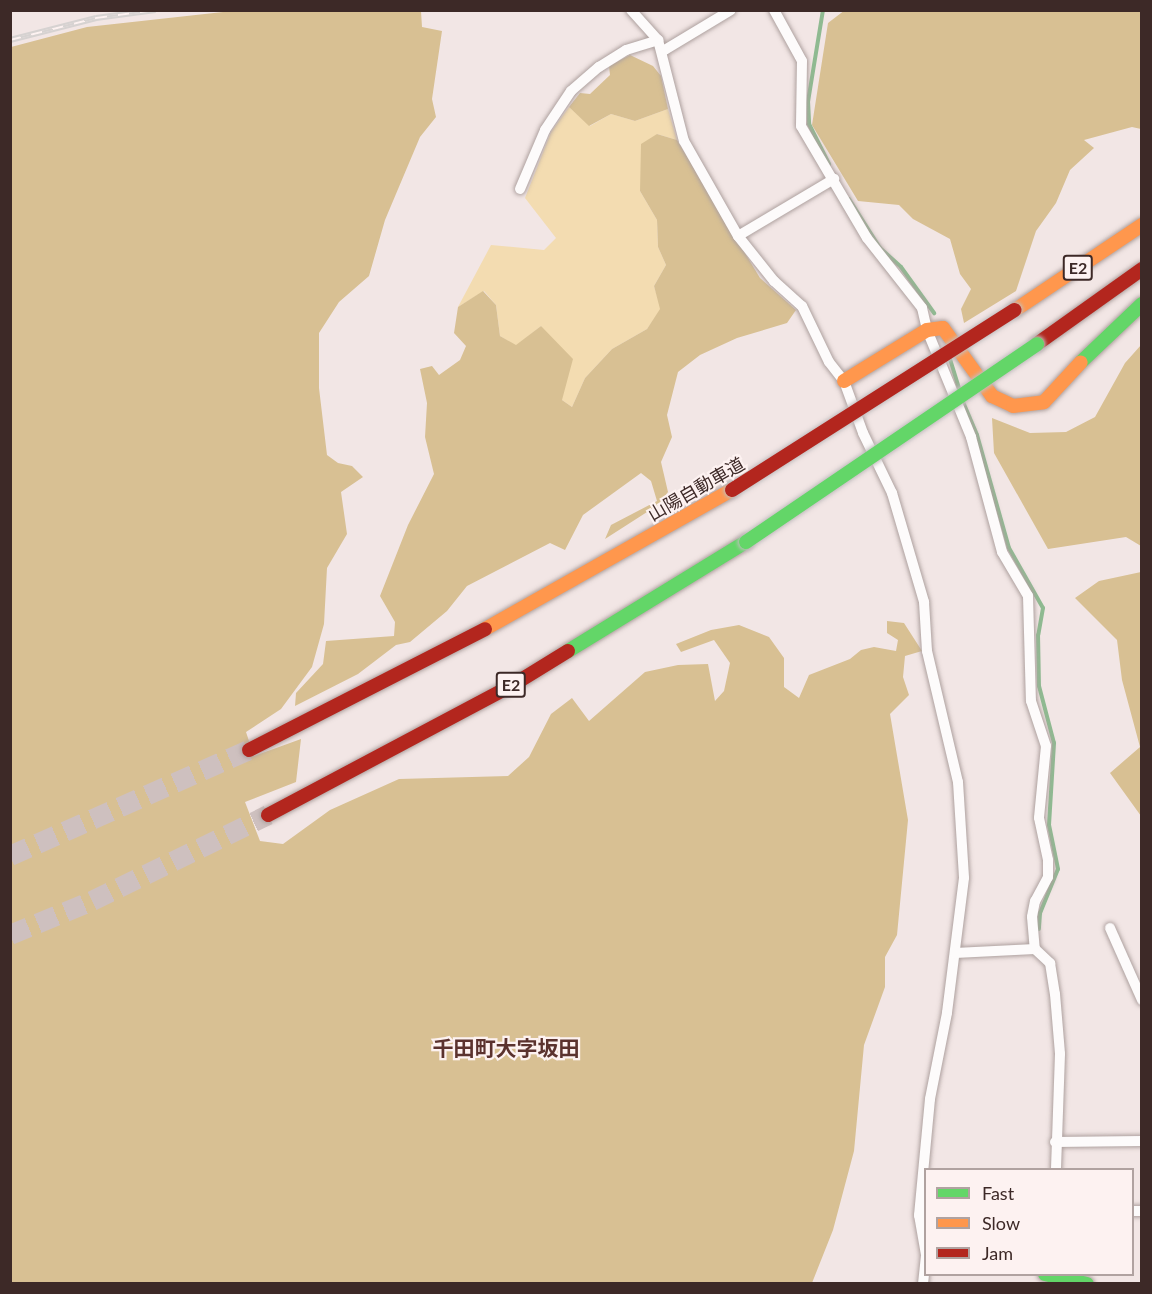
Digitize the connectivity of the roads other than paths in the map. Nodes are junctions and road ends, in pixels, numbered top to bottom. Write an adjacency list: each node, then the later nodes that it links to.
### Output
1 (630, 10): 4 (street)
2 (731, 10): 5 (street)
3 (774, 10): 6 (street)
4 (658, 40): 5 (street); 7 (street)
5 (663, 51): 9 (street)
6 (834, 179): 9 (street); 12 (street)
7 (519, 189)
8 (1142, 225): 14 (main road, 山陽自動車道 / E2, bridge)
9 (738, 236): 13 (street)
10 (1142, 269): 15 (main road, E2, bridge)
11 (1142, 304): 12 (main road)
12 (927, 330): 13 (main road); 17 (street)
13 (844, 381): 18 (street)
14 (249, 750)
15 (268, 815)
16 (1110, 928): 19 (street)
17 (1035, 949): 18 (street); 21 (street)
18 (954, 953): 23 (street)
19 (1142, 1000)
20 (1142, 1141): 21 (street)
21 (1055, 1142): 22 (street)
22 (1056, 1168)
23 (924, 1244)
24 (1056, 1276): 25 (main road)
25 (1087, 1284)

